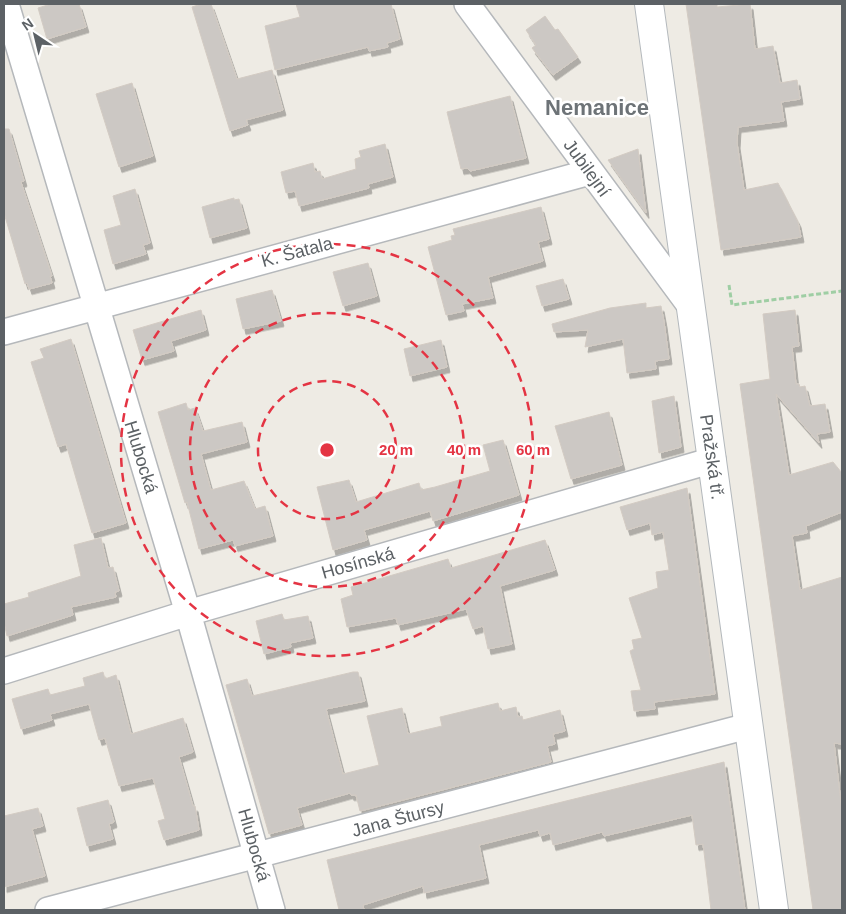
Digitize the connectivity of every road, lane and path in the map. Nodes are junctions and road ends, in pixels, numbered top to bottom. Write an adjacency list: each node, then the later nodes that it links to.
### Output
1 (6, 4): 7 (street, Hlubocká)
2 (467, 4): 4 (street, Jubilejní)
3 (649, 4): 8 (main road, Pražská tř.)
4 (590, 172): 7 (street, K. Šatala); 8 (street, Jubilejní)
5 (729, 285): 6 (path)
6 (842, 291)
7 (96, 307): 9 (street, K. Šatala); 11 (street, Hlubocká)
8 (691, 307): 10 (main road, Pražská tř.)
9 (4, 332)
10 (713, 460): 11 (street, Hosínská); 13 (main road, Pražská tř.)
11 (188, 613): 12 (street, Hosínská); 14 (street, Hlubocká)
12 (4, 671)
13 (748, 726): 14 (street, Jana Štursy); 17 (main road, Pražská tř.)
14 (256, 856): 15 (street, Jana Štursy); 16 (street, Hlubocká)
15 (48, 910)
16 (272, 910)
17 (774, 910)

